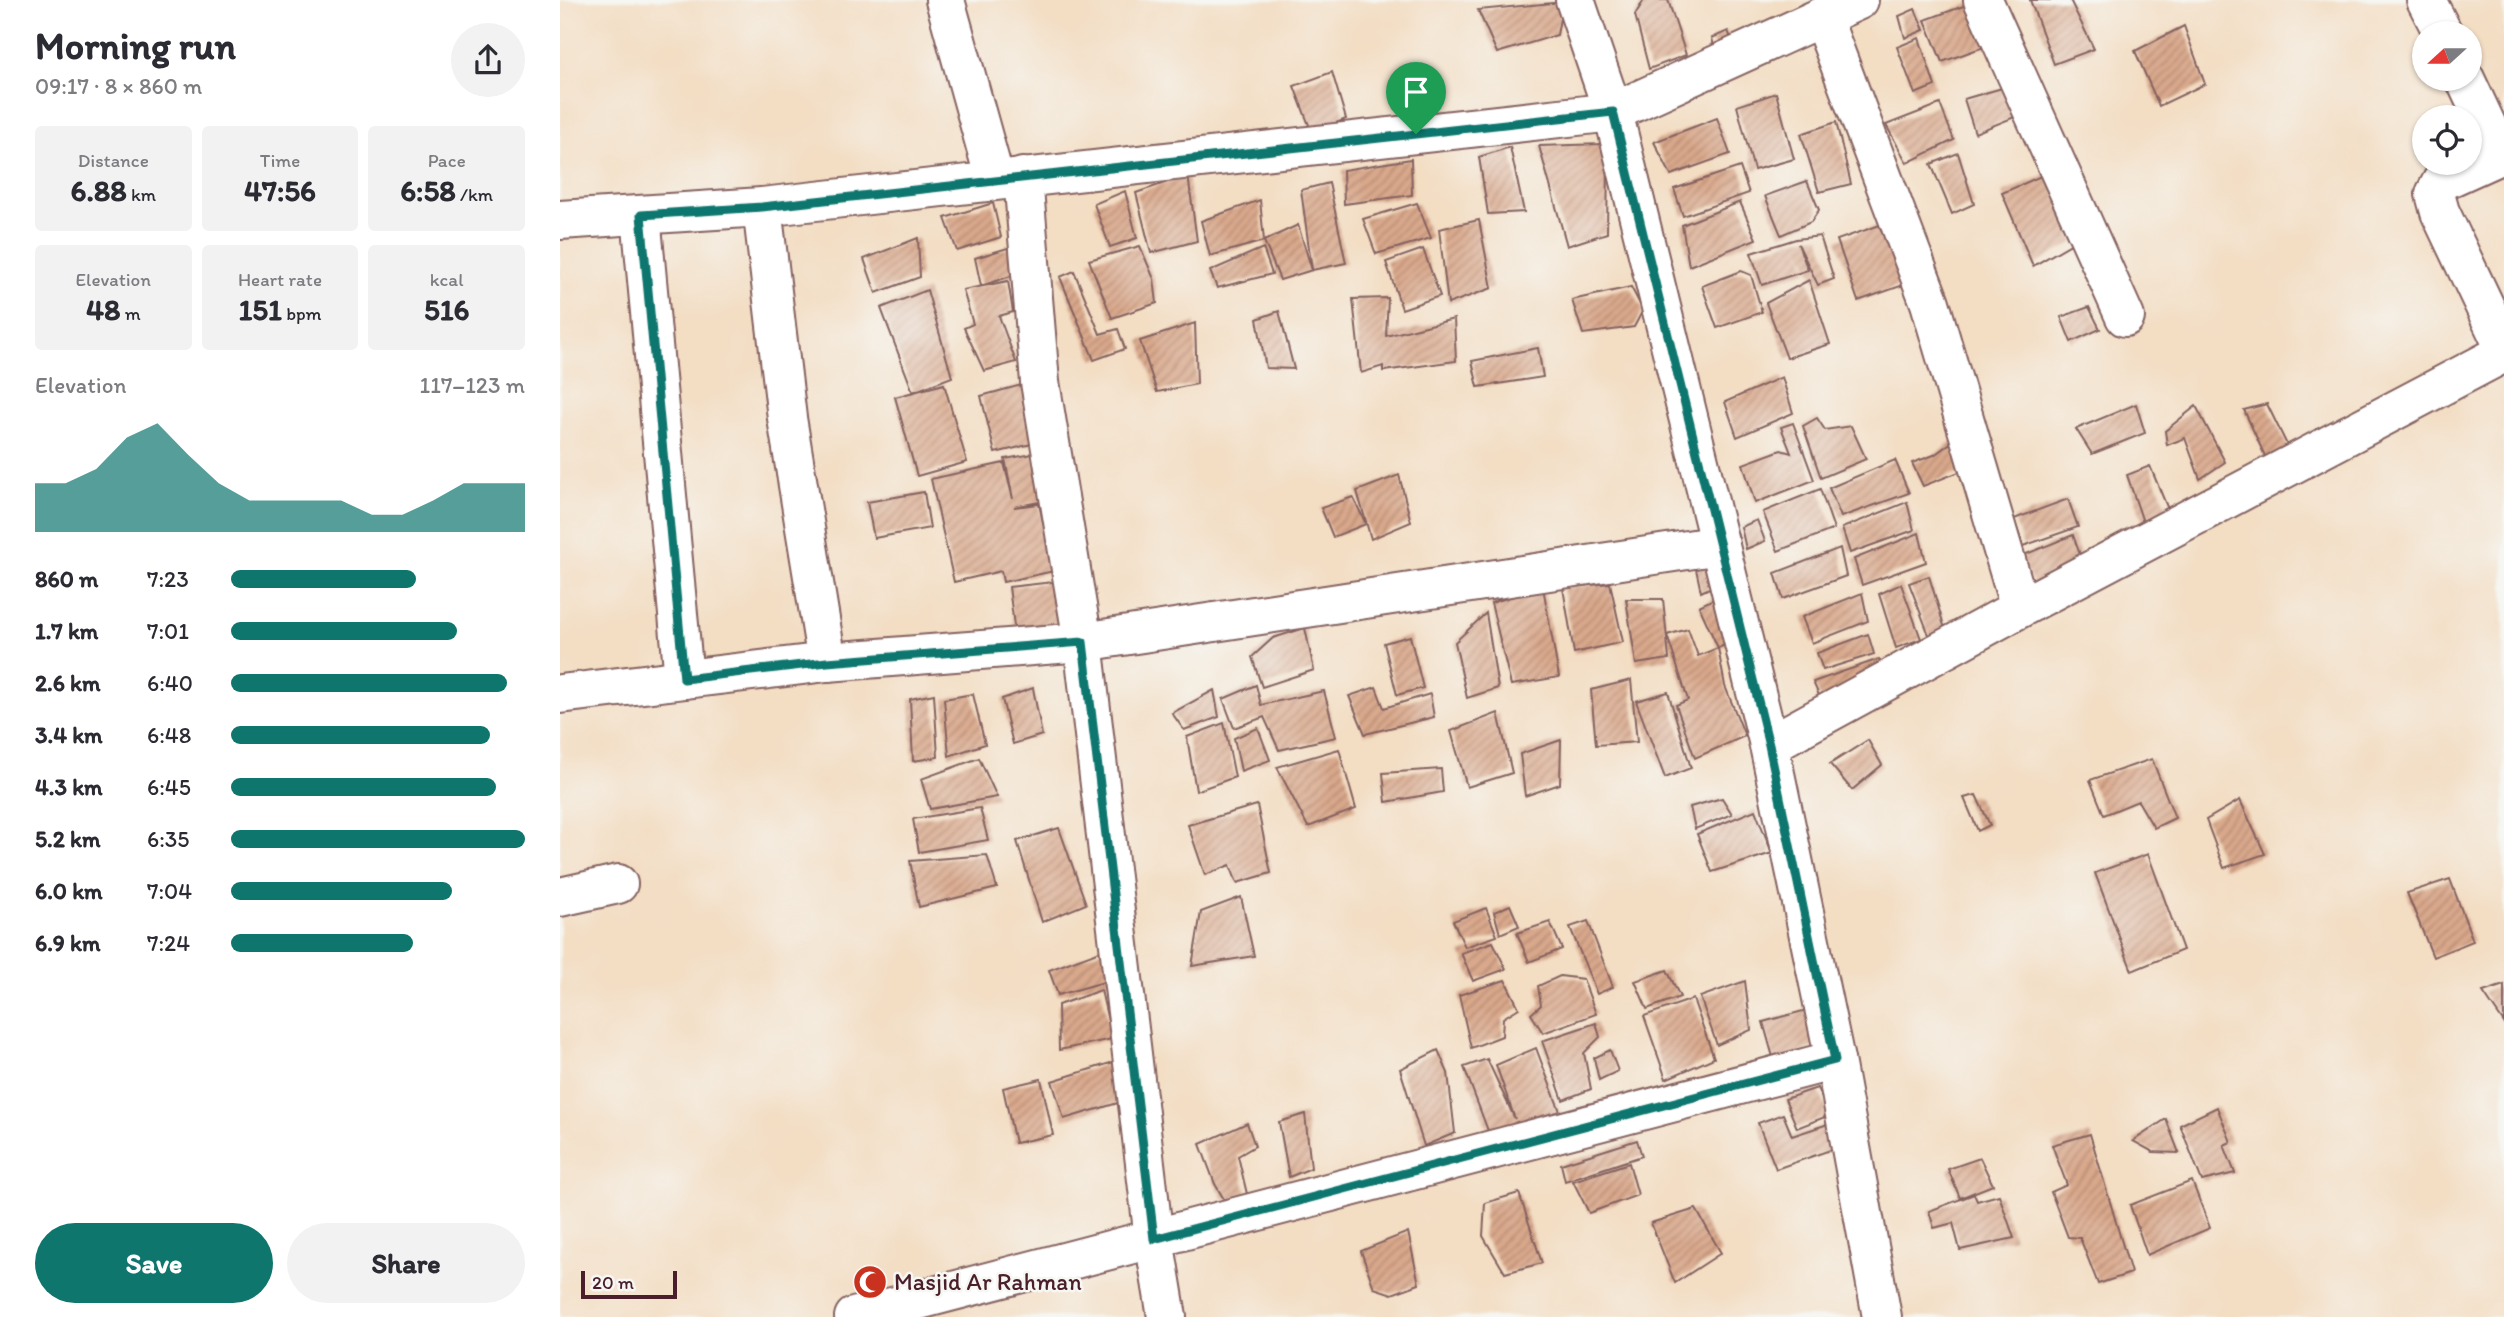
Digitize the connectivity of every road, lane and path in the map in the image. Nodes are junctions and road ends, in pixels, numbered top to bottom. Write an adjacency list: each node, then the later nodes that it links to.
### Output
1 (945, 0): 10 (street)
2 (1575, 0): 9 (street)
3 (1859, 0): 6 (street)
4 (1983, 0): 14 (street)
5 (2426, 0): 7 (street)
6 (1822, 17): 9 (street); 18 (street)
7 (2437, 21)
8 (2471, 91): 15 (street)
9 (1613, 112): 10 (street); 17 (street)
10 (1009, 179): 11 (street); 19 (street)
11 (762, 207): 12 (street); 20 (street)
12 (641, 215): 13 (street); 21 (street)
13 (560, 220)
14 (2125, 317)
15 (2504, 347)
16 (2504, 353): 18 (street)
17 (1720, 545): 19 (street); 23 (street)
18 (2020, 608): 23 (street)
19 (1083, 642): 20 (street); 27 (street)
20 (827, 662): 21 (street)
21 (684, 679): 22 (street)
22 (560, 694)
23 (1769, 745): 26 (street)
24 (618, 884): 25 (street)
25 (560, 897)
26 (1835, 1060): 27 (street); 30 (street)
27 (1154, 1239): 28 (street); 29 (street)
28 (854, 1317)
29 (1167, 1317)
30 (1882, 1317)

